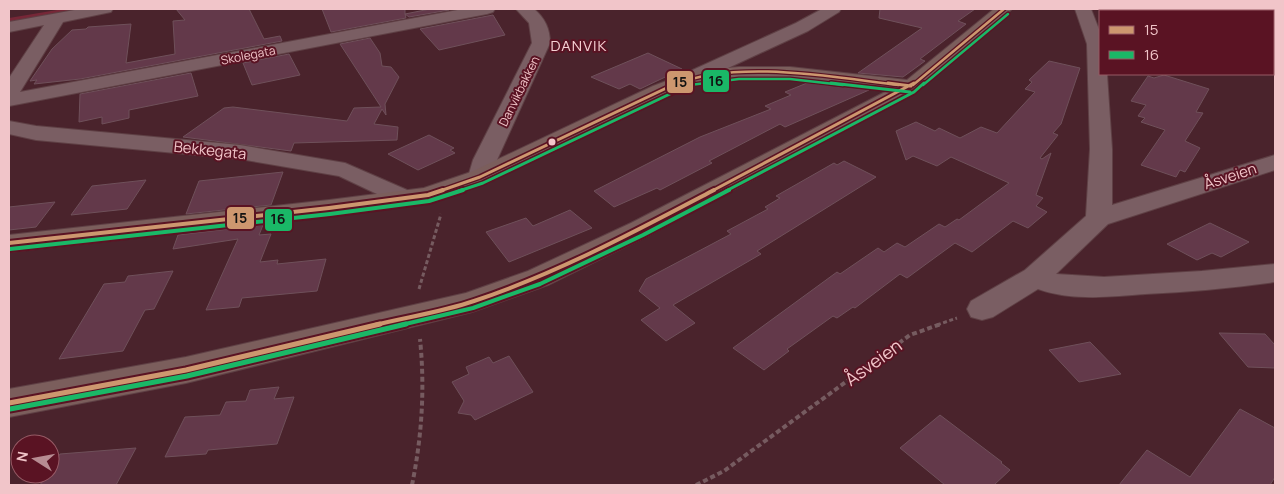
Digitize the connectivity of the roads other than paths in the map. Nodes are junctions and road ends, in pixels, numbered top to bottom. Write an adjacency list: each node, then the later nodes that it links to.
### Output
1 (105, 9): 7 (street)
2 (487, 9): 12 (street, Skolegata)
3 (524, 9): 15 (street, Danvikbakken)
4 (833, 9): 9 (street)
5 (1004, 9): 10 (main road)
6 (1083, 9): 17 (street)
7 (55, 18): 8 (street); 11 (street)
8 (9, 27)
9 (693, 77): 10 (main road); 15 (main road)
10 (912, 86): 22 (main road)
11 (9, 93)
12 (9, 100)
13 (9, 128): 16 (street, Bekkegata)
14 (1275, 162): 17 (street, Åsveien)
15 (480, 177): 16 (main road)
16 (404, 198): 18 (main road)
17 (1099, 218): 20 (street, Åsveien)
18 (9, 243)
19 (1275, 273): 20 (street)
20 (1035, 277): 21 (street, Åsveien)
21 (982, 309)
22 (9, 403)

